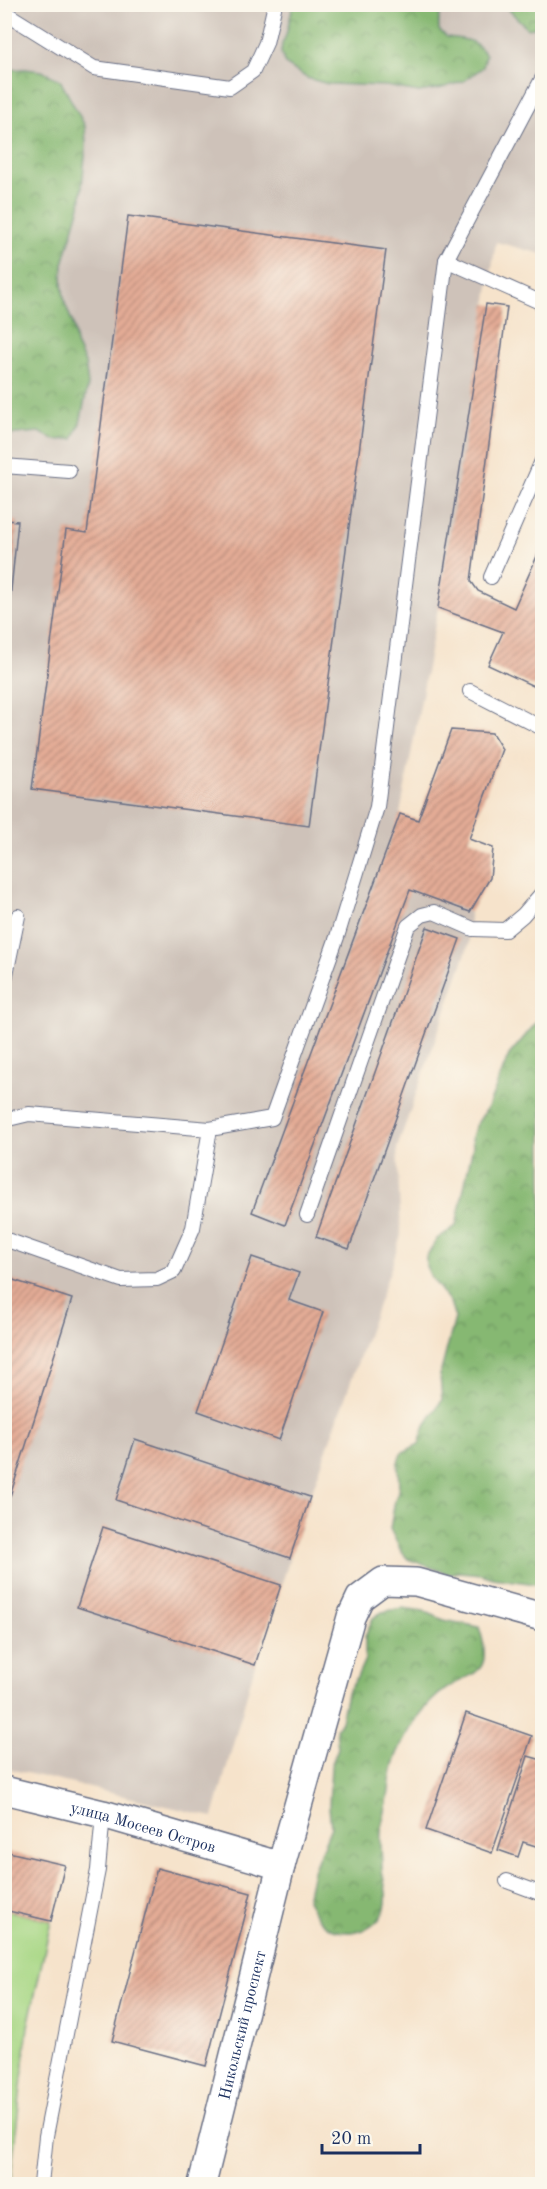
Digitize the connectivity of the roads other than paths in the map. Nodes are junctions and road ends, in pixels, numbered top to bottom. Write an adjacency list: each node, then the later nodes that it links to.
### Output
1 (275, 4): 2 (lane)
2 (4, 12)
3 (543, 79): 4 (lane)
4 (446, 260): 5 (lane); 16 (lane)
5 (543, 303)
6 (543, 461): 9 (lane)
7 (4, 466): 8 (lane)
8 (69, 471)
9 (491, 577)
10 (470, 691): 11 (lane)
11 (543, 728)
12 (543, 893): 17 (lane)
13 (18, 916): 14 (lane)
14 (4, 984)
15 (4, 1120): 16 (lane)
16 (210, 1129): 18 (lane)
17 (307, 1215)
18 (4, 1239)
19 (543, 1617): 22 (street, Никольский проспект)
20 (4, 1790): 21 (street, улица Мосеев Остров)
21 (103, 1814): 22 (street, улица Мосеев Остров); 25 (lane)
22 (281, 1866): 26 (street, Никольский проспект)
23 (507, 1881): 24 (lane)
24 (543, 1894)
25 (41, 2184)
26 (202, 2184)

